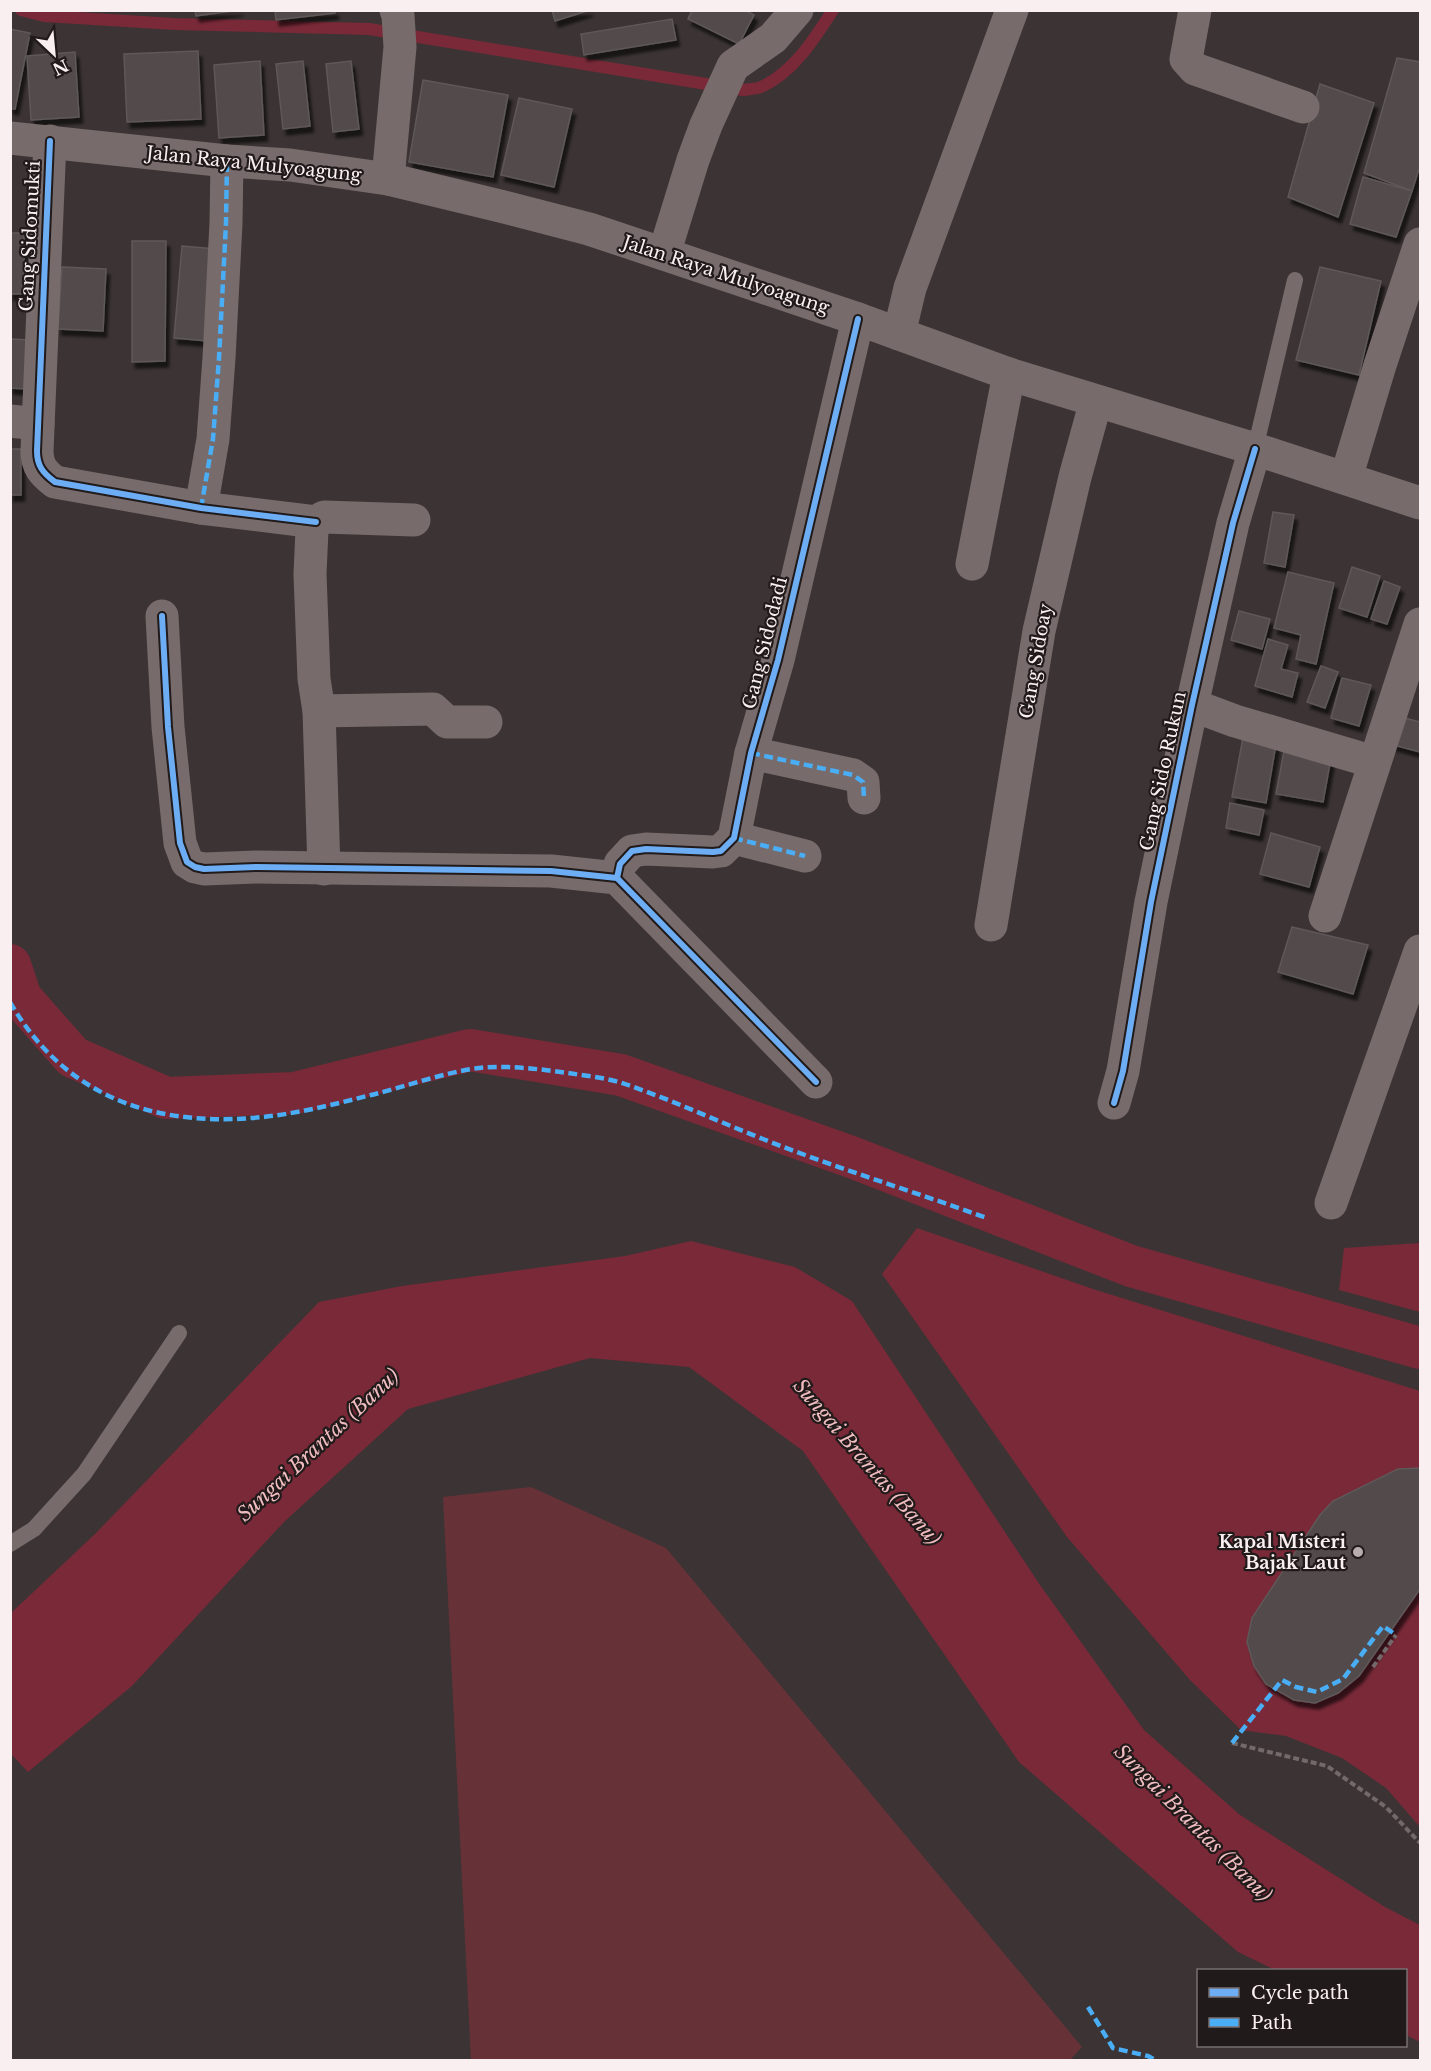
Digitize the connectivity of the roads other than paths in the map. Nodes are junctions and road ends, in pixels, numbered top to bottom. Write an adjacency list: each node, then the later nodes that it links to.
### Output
1 (797, 10): 11 (street)
2 (1012, 10): 14 (street)
3 (1196, 10): 5 (street)
4 (398, 24): 9 (street)
5 (1303, 107)
6 (10, 138): 7 (street, Jalan Raya Mulyoagung)
7 (50, 141): 8 (street, Jalan Raya Mulyoagung); 17 (street, Gang Sidomukti)
8 (227, 161): 9 (street, Jalan Raya Mulyoagung); 21 (street)
9 (388, 179): 11 (street, Jalan Raya Mulyoagung)
10 (1420, 244): 19 (street)
11 (664, 254): 13 (street, Jalan Raya Mulyoagung)
12 (1295, 280): 18 (lane)
13 (858, 319): 14 (street, Jalan Raya Mulyoagung); 30 (street, Gang Sidodadi)
14 (899, 334): 15 (street, Jalan Raya Mulyoagung)
15 (1009, 374): 16 (street, Jalan Raya Mulyoagung); 24 (street)
16 (1096, 401): 18 (street, Jalan Raya Mulyoagung); 38 (street, Gang Sidoay)
17 (24, 423): 21 (street, Gang Sidomukti)
18 (1255, 449): 19 (street, Jalan Raya Mulyoagung); 27 (street, Gang Sido Rukun)
19 (1346, 478): 20 (street, Jalan Raya Mulyoagung)
20 (1420, 503)
21 (201, 508): 23 (street)
22 (414, 520): 23 (street)
23 (316, 522): 28 (street)
24 (972, 564)
25 (162, 616): 35 (street)
26 (1420, 624): 31 (street)
27 (1192, 705): 31 (street); 41 (street, Gang Sido Rukun)
28 (319, 711): 29 (street); 35 (street)
29 (486, 722)
30 (752, 753): 32 (street); 33 (street, Gang Sidodadi)
31 (1374, 762): 37 (street)
32 (864, 798)
33 (734, 838): 34 (street); 36 (street)
34 (805, 856)
35 (324, 869): 36 (street)
36 (617, 878): 40 (street)
37 (1325, 916)
38 (992, 925)
39 (1420, 951): 42 (street)
40 (816, 1082)
41 (1114, 1103)
42 (1331, 1203)
43 (179, 1333): 44 (lane)
44 (10, 1544)

